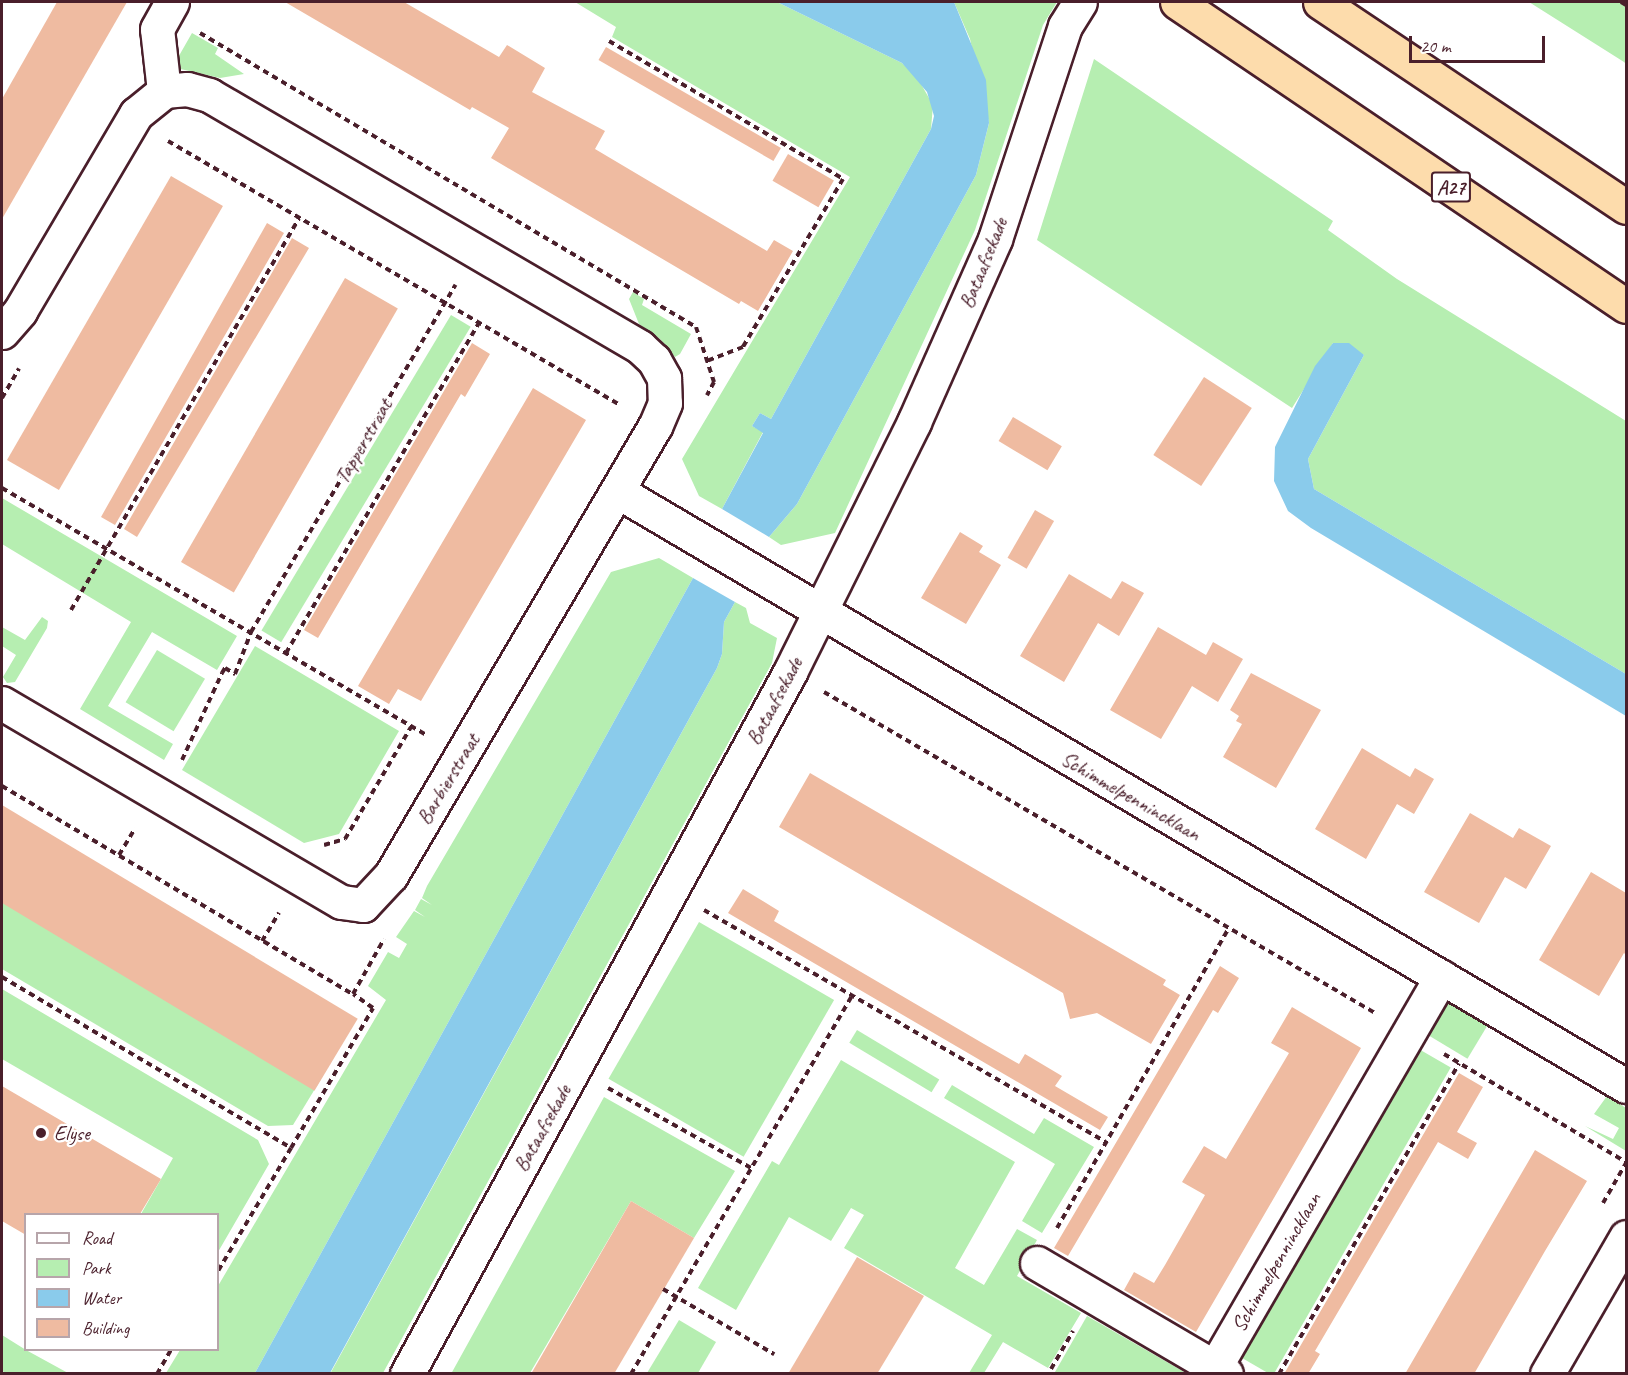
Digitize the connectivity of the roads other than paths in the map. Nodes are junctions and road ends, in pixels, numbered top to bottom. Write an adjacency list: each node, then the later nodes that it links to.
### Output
1 (1080, 2): 10 (street, Bataafsekade)
2 (1177, 2): 7 (highway, A27)
3 (1320, 2): 6 (highway)
4 (168, 7): 5 (street)
5 (164, 91): 8 (street); 9 (street)
6 (1626, 207)
7 (1626, 306)
8 (2, 332)
9 (618, 492): 10 (street); 11 (street, Barbierstraat)
10 (820, 613): 12 (street, Schimmelpennincklaan); 17 (street, Bataafsekade)
11 (2, 703)
12 (1441, 977): 13 (street, Schimmelpennincklaan); 16 (street, Schimmelpennincklaan)
13 (1626, 1086)
14 (1626, 1237): 18 (street)
15 (1037, 1263): 16 (street)
16 (1221, 1370)
17 (407, 1374)
18 (1547, 1374)

